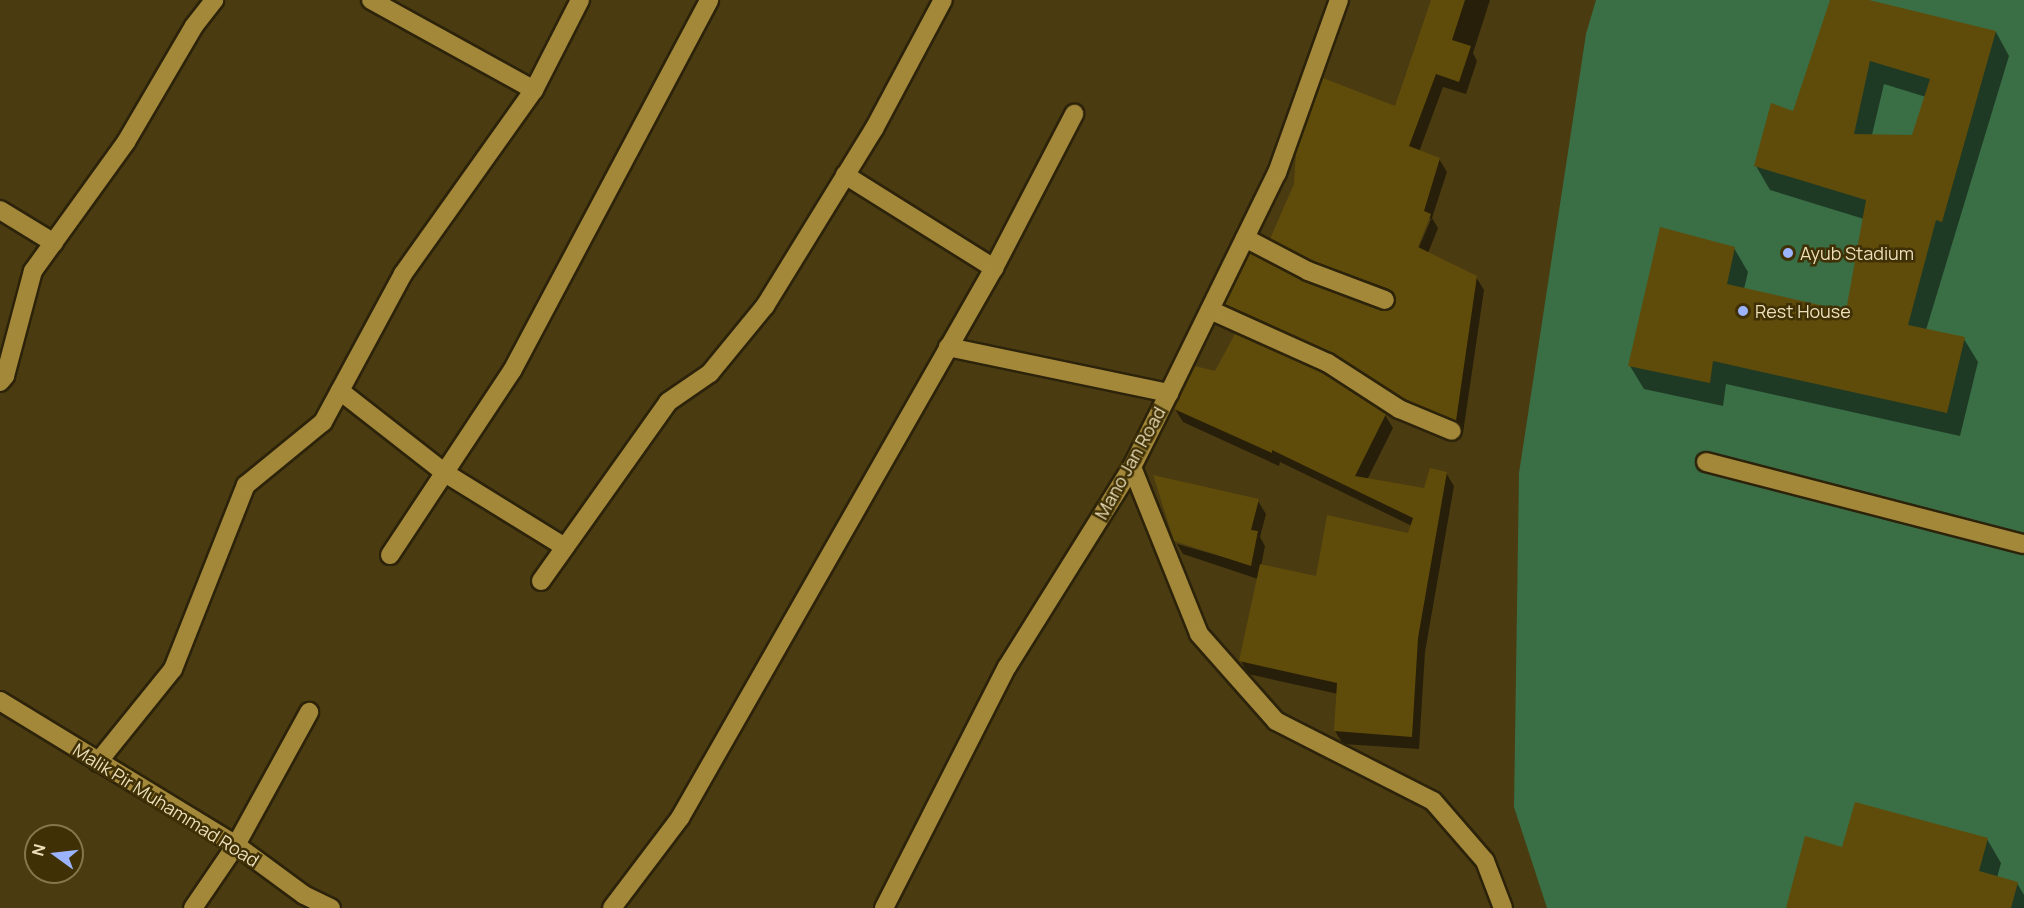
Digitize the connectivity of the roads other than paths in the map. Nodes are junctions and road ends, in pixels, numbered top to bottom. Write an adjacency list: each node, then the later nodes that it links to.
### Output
1 (214, 0): 12 (street)
2 (371, 0): 7 (street)
3 (580, 0): 7 (street)
4 (709, 0): 23 (street)
5 (943, 0): 9 (street)
6 (1339, 0): 11 (street, Mano Jan Road)
7 (534, 90): 18 (street)
8 (1074, 114): 13 (street)
9 (845, 175): 13 (street); 25 (street)
10 (0, 210): 12 (street)
11 (1245, 238): 14 (street); 15 (street, Mano Jan Road)
12 (54, 243): 17 (street)
13 (994, 268): 16 (street)
14 (1385, 300)
15 (1210, 310): 19 (street, Mano Jan Road); 20 (street)
16 (948, 347): 19 (street); 34 (street)
17 (0, 382)
18 (340, 391): 23 (street); 30 (street)
19 (1169, 393): 22 (street, Mano Jan Road)
20 (1452, 430)
21 (1706, 462): 24 (street)
22 (1132, 467): 35 (street, Mano Jan Road); 36 (street)
23 (445, 472): 25 (street); 26 (street)
24 (2024, 544)
25 (565, 548): 27 (street)
26 (390, 555)
27 (541, 581)
28 (0, 701): 30 (street, Malik Pir Muhammad Road)
29 (309, 712): 31 (street)
30 (98, 762): 31 (street, Malik Pir Muhammad Road)
31 (236, 845): 32 (street); 33 (street, Malik Pir Muhammad Road)
32 (194, 908)
33 (331, 908)
34 (612, 908)
35 (884, 908)
36 (1503, 908)

